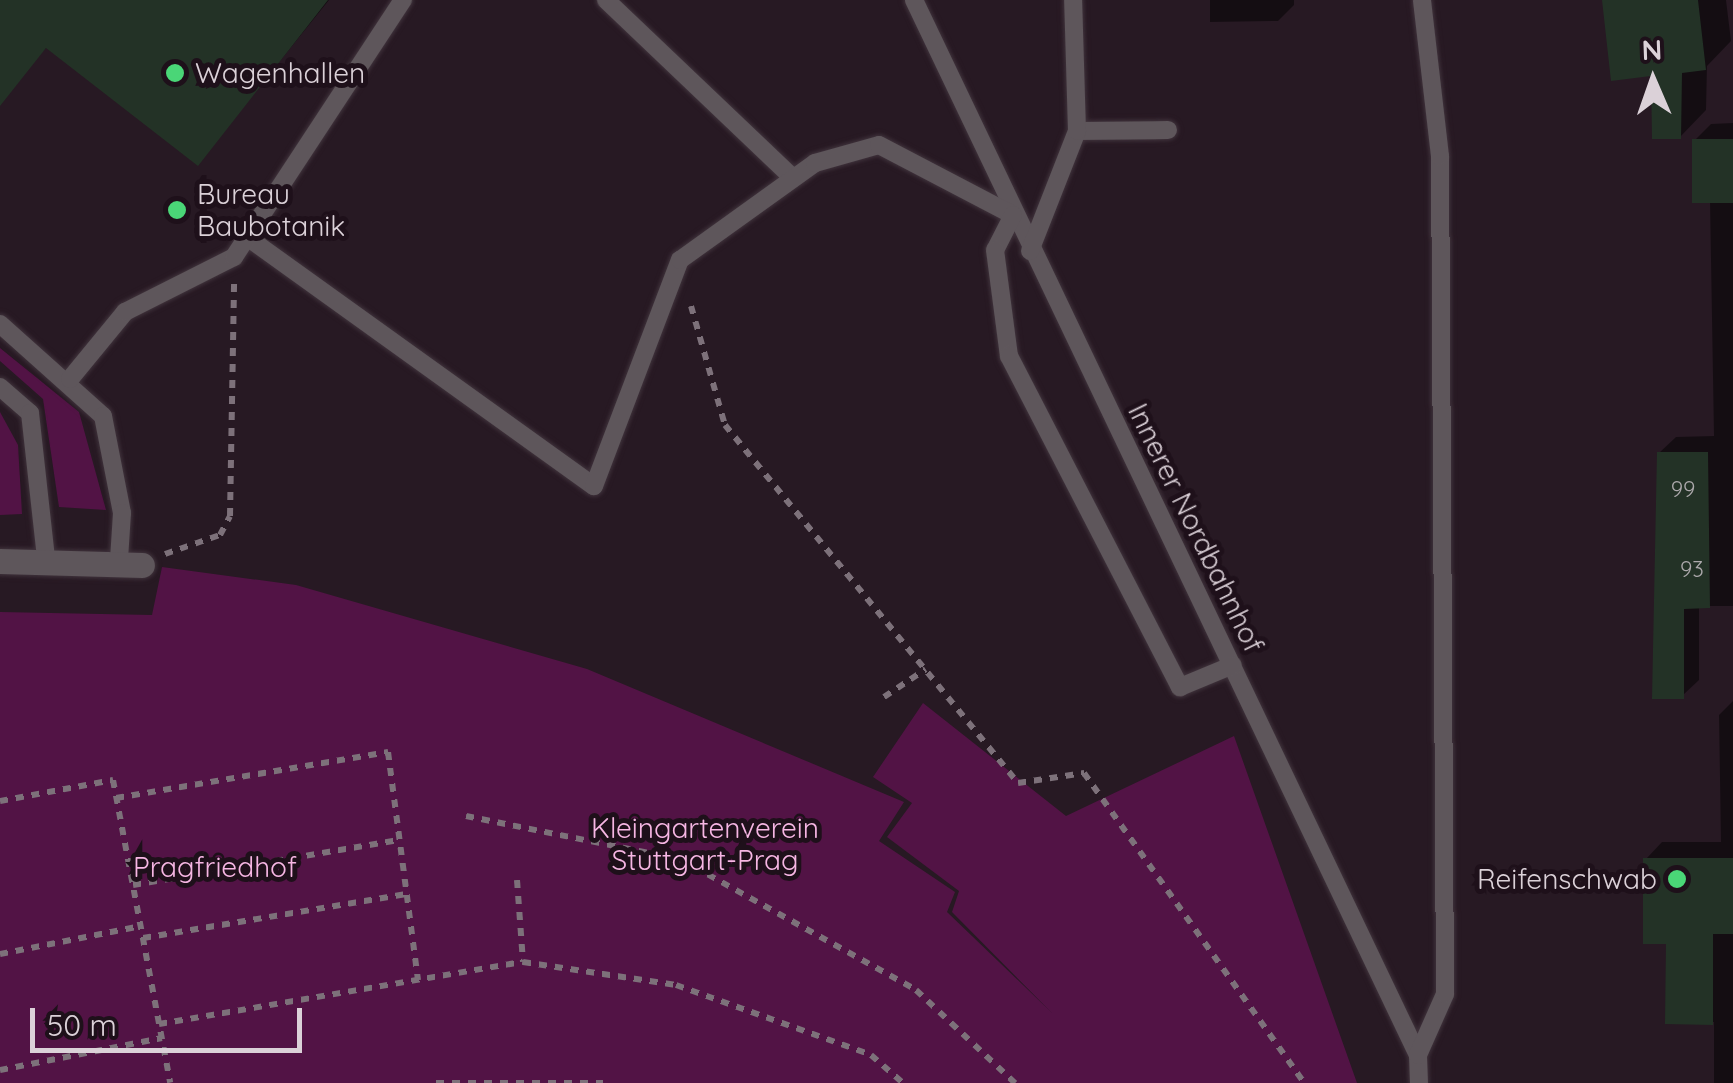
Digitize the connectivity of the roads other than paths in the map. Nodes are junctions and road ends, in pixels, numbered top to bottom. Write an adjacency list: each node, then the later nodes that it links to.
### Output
1 (403, 0): 10 (lane)
2 (606, 0): 8 (lane)
3 (914, 0): 9 (lane, Innerer Nordbahnhof)
4 (1072, 0): 6 (lane)
5 (1422, 0): 19 (lane)
6 (1077, 130): 7 (lane); 11 (lane)
7 (1168, 130)
8 (793, 178): 9 (lane); 10 (lane)
9 (1014, 216): 11 (lane, Innerer Nordbahnhof); 18 (lane)
10 (247, 237): 13 (lane)
11 (1030, 251): 18 (lane, Innerer Nordbahnhof)
12 (0, 324): 13 (lane)
13 (70, 379): 17 (lane)
14 (0, 387): 15 (lane)
15 (46, 558): 16 (street); 17 (street)
16 (0, 561)
17 (130, 563)
18 (1233, 665): 19 (lane, Innerer Nordbahnhof)
19 (1418, 1055): 20 (lane, Innerer Nordbahnhof)
20 (1419, 1083)

